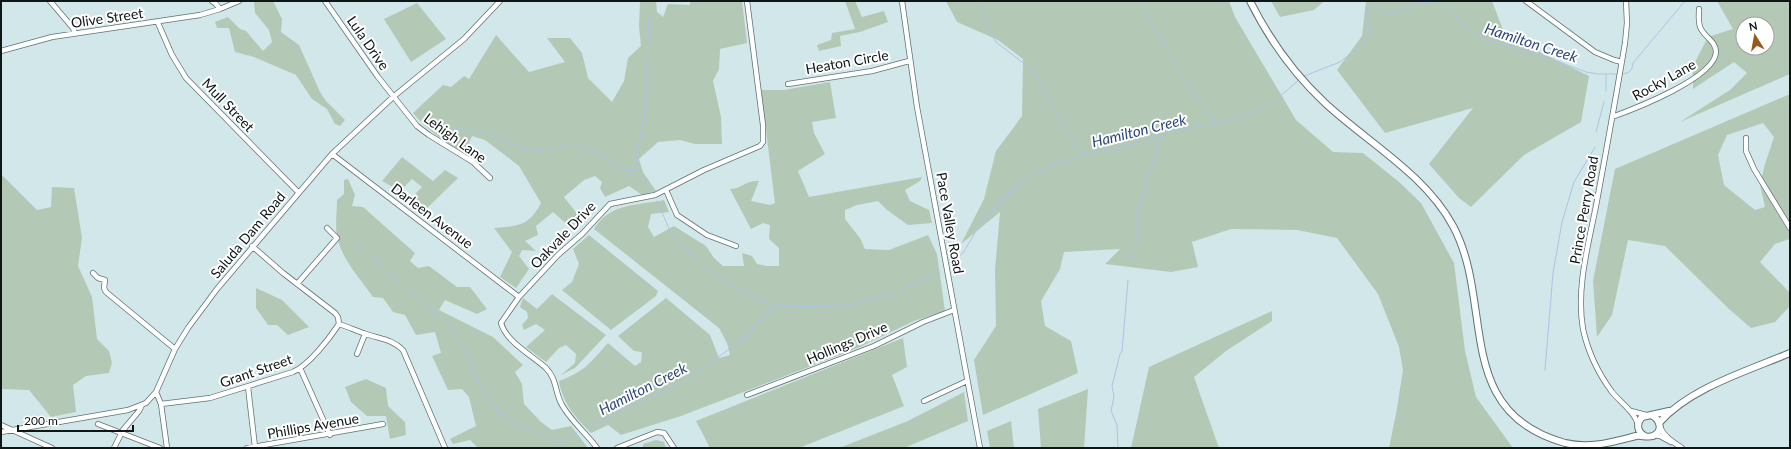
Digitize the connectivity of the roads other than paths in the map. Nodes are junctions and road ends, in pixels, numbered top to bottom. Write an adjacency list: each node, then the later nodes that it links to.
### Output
1 (50, 1): 14 (street)
2 (212, 1): 11 (street)
3 (239, 1): 11 (street, Olive Street)
4 (325, 1): 19 (street, Lula Drive)
5 (500, 1): 19 (street, Saluda Dam Road)
6 (747, 1): 24 (street, Oakvale Drive)
7 (902, 1): 16 (street, Pace Valley Road)
8 (1250, 1): 61 (main road)
9 (1526, 1): 17 (street)
10 (1626, 1): 17 (street, Prince Perry Road)
11 (220, 9): 13 (street, Olive Street)
12 (1699, 9): 20 (street, Rocky Lane)
13 (158, 23): 14 (street, Olive Street); 25 (street, Mull Street)
14 (75, 34): 15 (street, Olive Street)
15 (1, 51)
16 (909, 61): 18 (street, Heaton Circle); 33 (street, Pace Valley Road)
17 (1622, 62): 20 (street, Prince Perry Road)
18 (788, 84)
19 (394, 97): 22 (street, Saluda Dam Road); 23 (street, Lehigh Lane)
20 (1612, 117): 47 (street, Prince Perry Road)
21 (1746, 138): 27 (street)
22 (332, 154): 25 (street, Saluda Dam Road); 32 (street, Darleen Avenue)
23 (490, 178)
24 (666, 190): 29 (street); 32 (street, Oakvale Drive)
25 (298, 192): 28 (street, Saluda Dam Road)
26 (327, 228): 31 (street)
27 (1790, 228)
28 (252, 246): 31 (street); 36 (street, Saluda Dam Road)
29 (736, 246)
30 (93, 273): 36 (street)
31 (297, 284): 34 (street)
32 (519, 296): 70 (street, Oakvale Drive)
33 (954, 310): 40 (street, Pace Valley Road); 43 (street, Hollings Drive)
34 (339, 324): 35 (street); 39 (street, Grant Street)
35 (366, 334): 38 (street); 69 (street)
36 (175, 349): 42 (street, Saluda Dam Road)
37 (1790, 353): 48 (main road)
38 (357, 354)
39 (300, 368): 41 (street, Grant Street); 58 (street)
40 (967, 381): 44 (street); 73 (street, Pace Valley Road)
41 (248, 387): 45 (street, Grant Street); 62 (street)
42 (156, 392): 45 (street); 46 (street, Saluda Dam Road)
43 (747, 395)
44 (924, 401)
45 (161, 404): 67 (street)
46 (142, 405): 55 (street, Saluda Dam Road); 57 (street)
47 (1630, 410): 49 (street, Prince Perry Road); 54 (street, Prince Perry Road)
48 (1672, 410): 49 (main road); 52 (main road)
49 (1648, 415): 52 (main road); 54 (main road)
50 (98, 424): 57 (street)
51 (383, 424): 58 (street, Phillips Avenue)
52 (1659, 424): 59 (main road); 63 (street)
53 (1, 425): 55 (street)
54 (1638, 427): 60 (main road); 61 (main road)
55 (10, 430): 56 (street, Saluda Dam Road); 64 (street)
56 (1, 432)
57 (120, 433): 65 (street); 66 (street)
58 (330, 435): 62 (street, Phillips Avenue)
59 (1653, 435): 60 (main road); 63 (street)
60 (1646, 436): 61 (main road)
61 (1622, 440)
62 (255, 447): 68 (street, Phillips Avenue)
63 (1680, 447)
64 (52, 448)
65 (114, 448)
66 (160, 448)
67 (167, 448)
68 (248, 448)
69 (446, 448)
70 (597, 448)
71 (617, 448): 72 (street)
72 (674, 448)
73 (980, 448)

